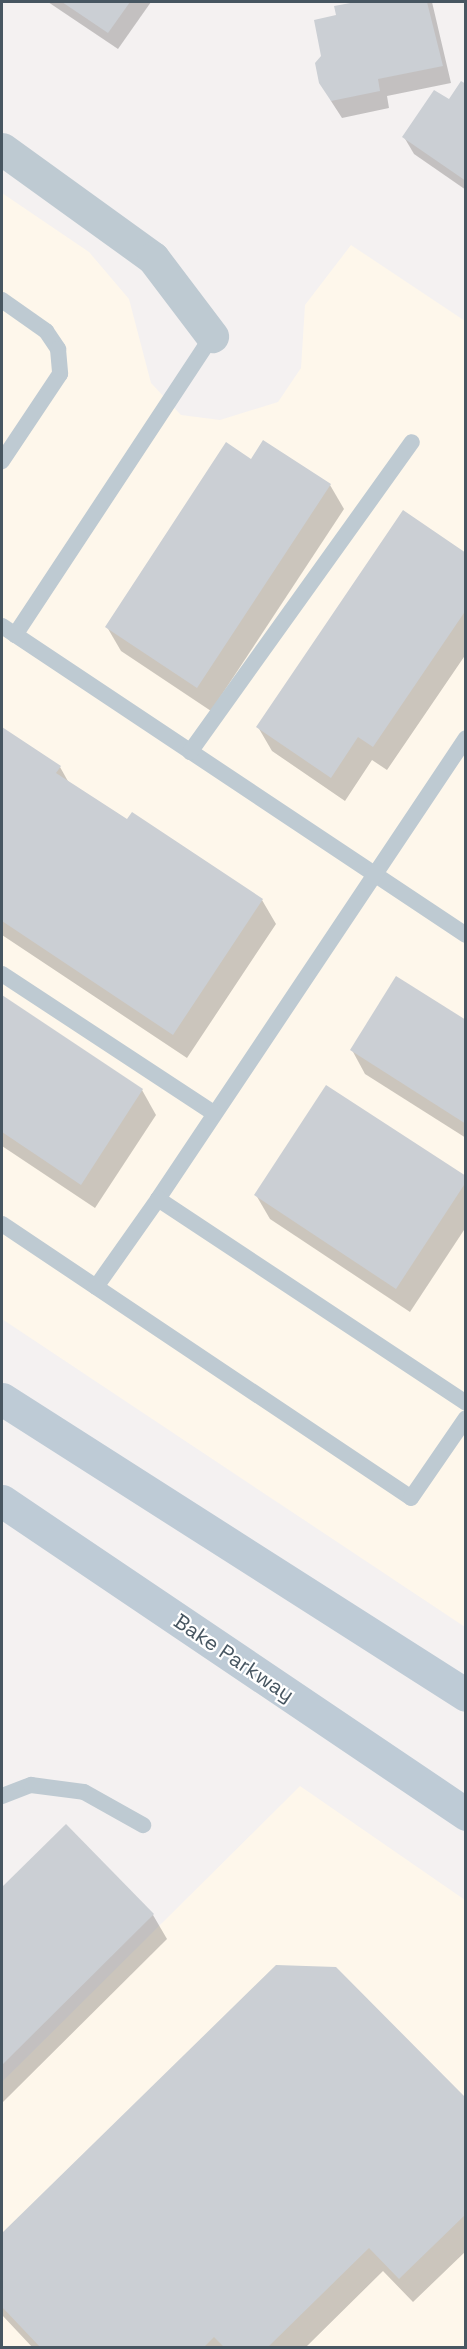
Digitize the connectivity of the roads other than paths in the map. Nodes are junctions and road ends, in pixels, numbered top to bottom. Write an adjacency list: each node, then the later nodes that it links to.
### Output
1 (2, 149): 3 (street)
2 (2, 300): 5 (lane)
3 (212, 336): 6 (lane)
4 (412, 442): 8 (lane)
5 (2, 461)
6 (8, 631): 8 (lane)
7 (465, 738): 9 (lane)
8 (190, 752): 9 (lane)
9 (374, 875): 10 (lane); 12 (lane)
10 (465, 935)
11 (2, 974): 12 (lane)
12 (214, 1113): 13 (lane)
13 (158, 1199): 15 (lane); 17 (lane)
14 (2, 1224): 15 (lane)
15 (96, 1287): 18 (lane)
16 (2, 1399): 20 (main road)
17 (465, 1403)
18 (465, 1418)
19 (2, 1501): 22 (main road, Bake Parkway)
20 (465, 1695)
21 (2, 1796): 23 (lane)
22 (465, 1814)
23 (143, 1825)

